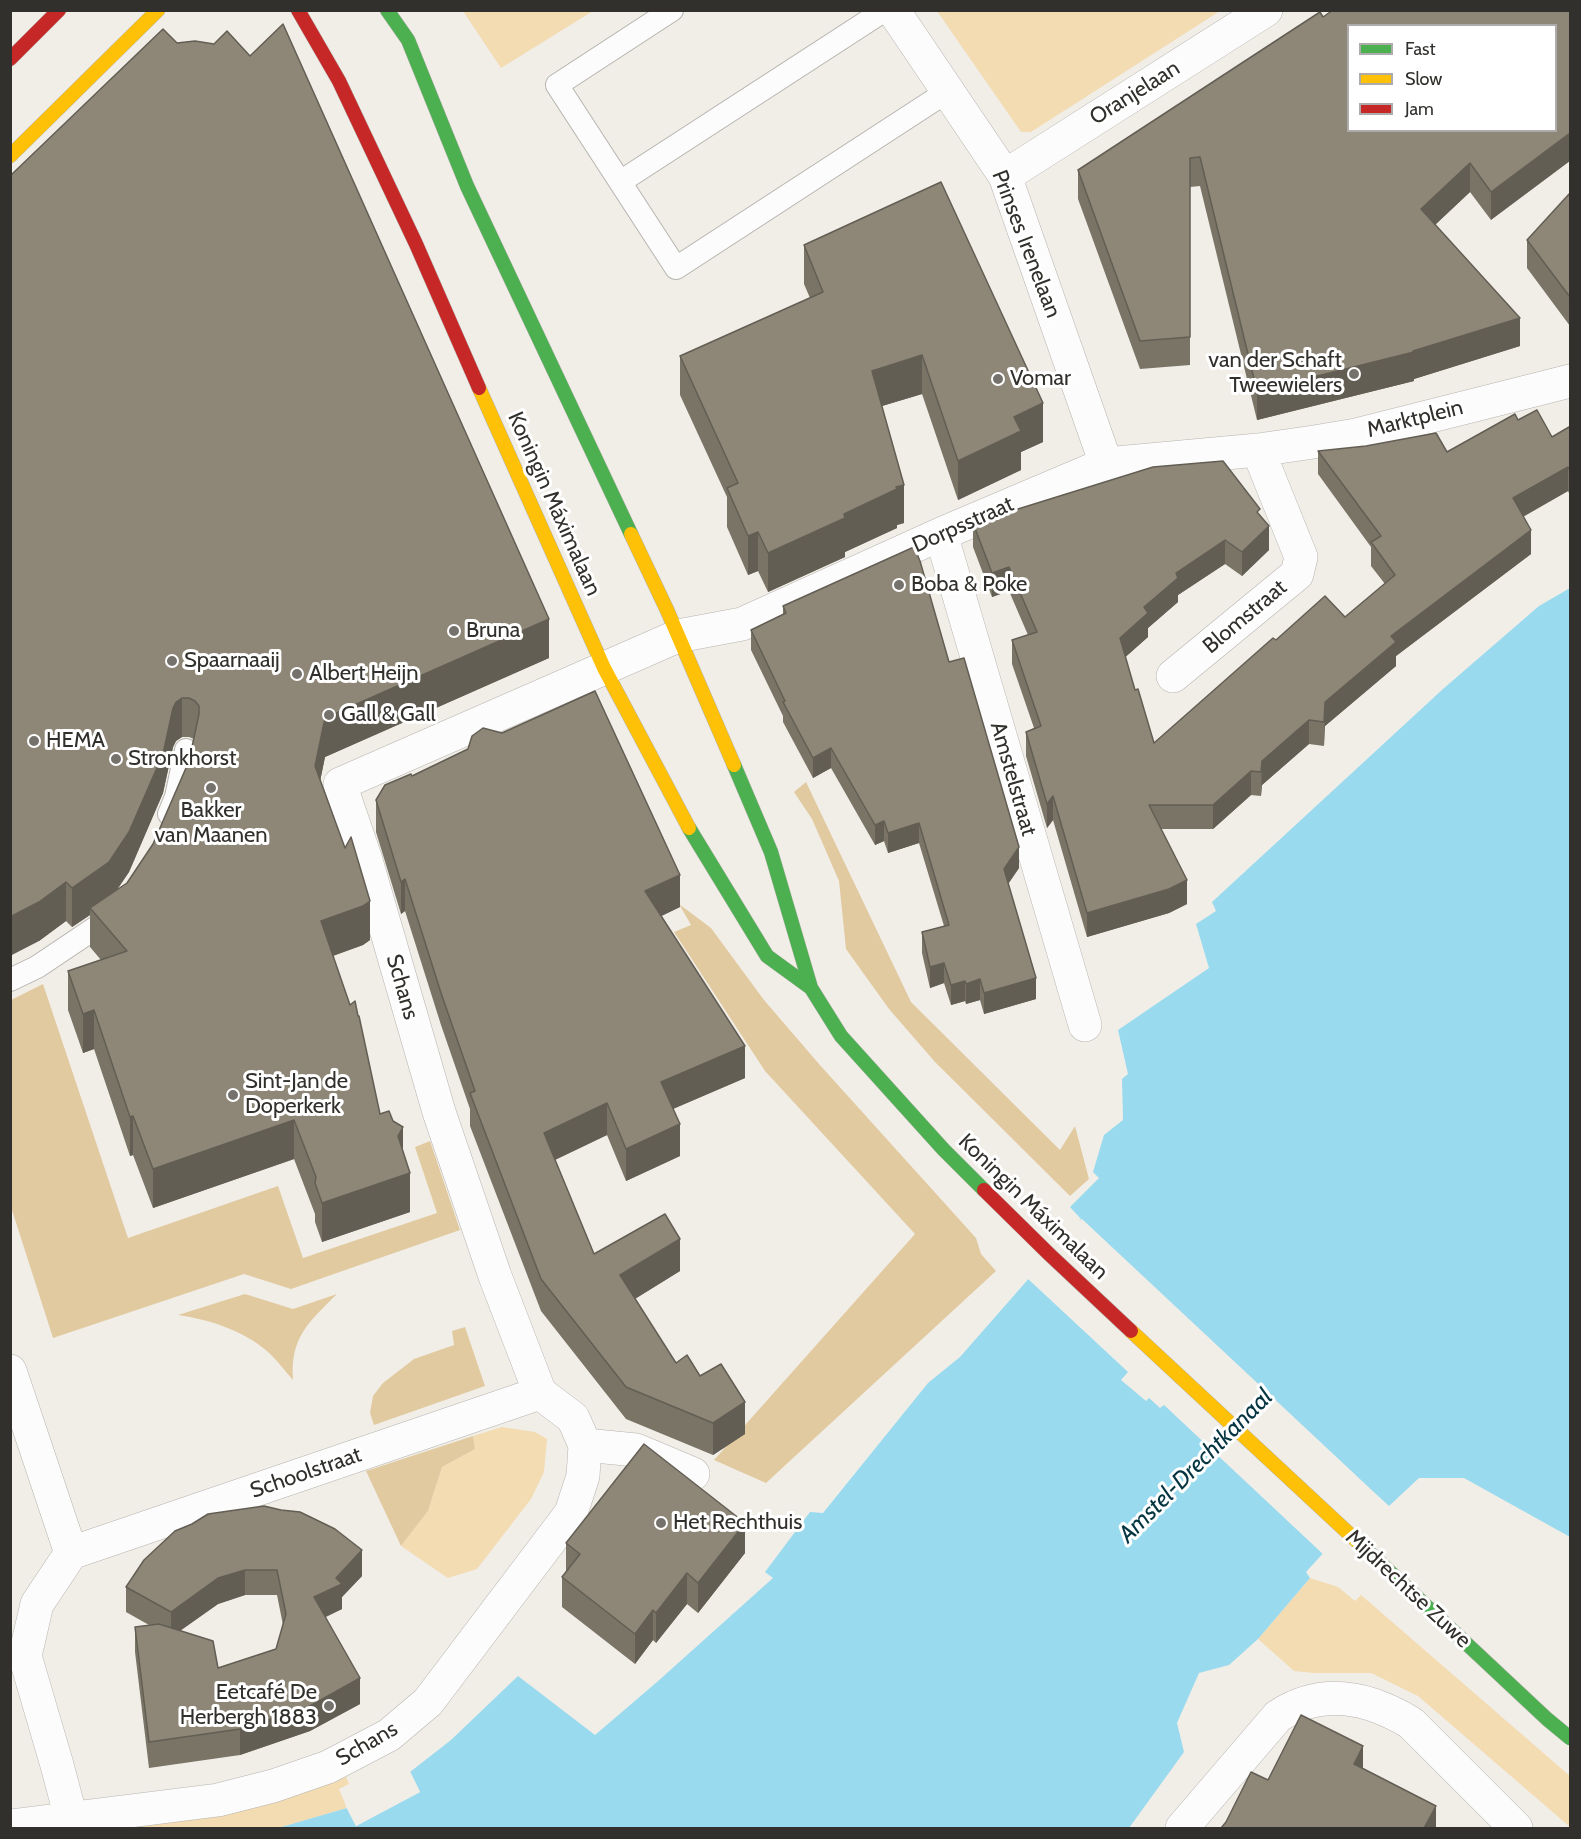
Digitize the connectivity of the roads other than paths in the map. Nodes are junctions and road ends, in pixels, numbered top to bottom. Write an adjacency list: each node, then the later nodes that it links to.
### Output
1 (59, 10): 9 (street)
2 (158, 10): 11 (street)
3 (298, 10): 19 (street, Koningin Máximalaan)
4 (387, 10): 18 (street, Koningin Máximalaan)
5 (672, 10): 13 (lane)
6 (885, 10): 13 (lane)
7 (893, 10): 10 (street, Prinses Irenelaan)
8 (1266, 10): 12 (street, Oranjelaan)
9 (10, 59)
10 (948, 92): 12 (street, Prinses Irenelaan); 13 (lane)
11 (10, 156)
12 (1005, 176): 16 (street, Prinses Irenelaan)
13 (620, 182)
14 (1570, 381): 15 (street, Marktplein)
15 (1258, 450): 16 (street, Dorpsstraat); 20 (street, Blomstraat)
16 (1106, 464): 17 (street, Dorpsstraat)
17 (941, 534): 18 (street, Dorpsstraat); 26 (street, Amstelstraat)
18 (678, 636): 19 (street, Dorpsstraat); 25 (street, Koningin Máximalaan)
19 (604, 668): 25 (street, Koningin Máximalaan); 28 (street, Schans)
20 (1173, 676)
21 (186, 750): 22 (lane)
22 (159, 838)
23 (130, 895): 24 (lane)
24 (10, 980)
25 (811, 988): 29 (street, Koningin Máximalaan)
26 (1085, 1025)
27 (10, 1371): 32 (street)
28 (540, 1393): 30 (street, Schans); 32 (street, Schoolstraat)
29 (1247, 1438): 34 (street, Mijdrechtse Zuwe)
30 (585, 1445): 31 (street); 35 (street, Schans)
31 (693, 1474)
32 (71, 1553): 33 (street)
33 (24, 1603): 35 (street)
34 (1570, 1738)
35 (70, 1818): 36 (street, Schans)
36 (10, 1826)
37 (1182, 1828): 38 (street)
38 (1516, 1828)

